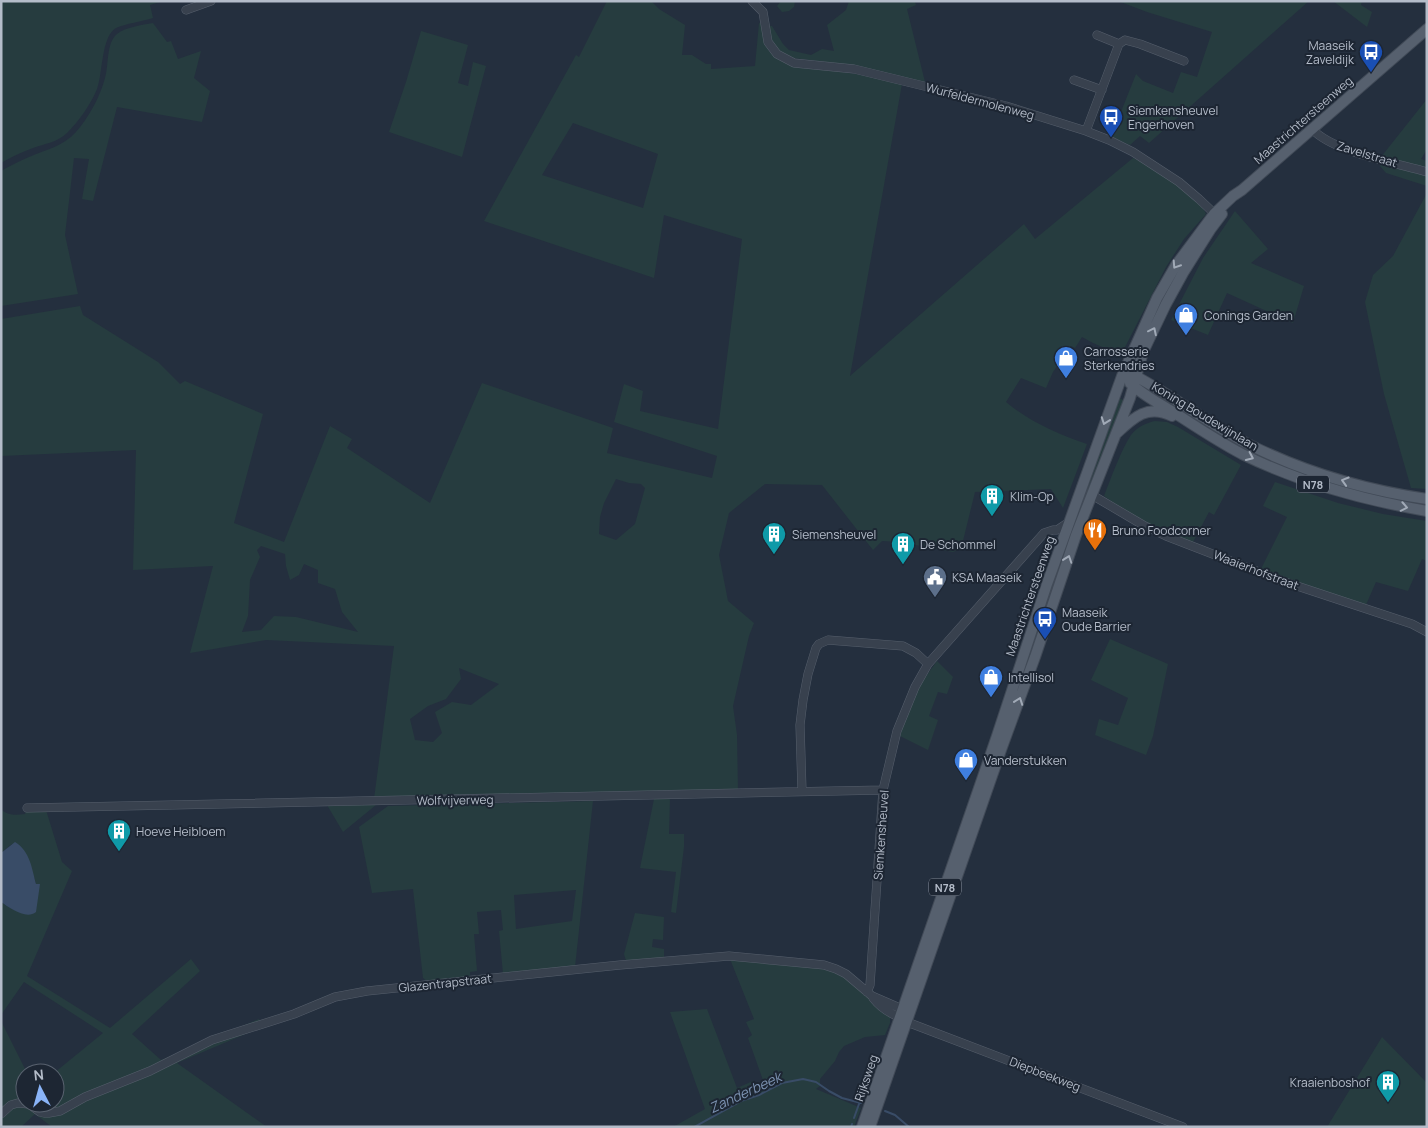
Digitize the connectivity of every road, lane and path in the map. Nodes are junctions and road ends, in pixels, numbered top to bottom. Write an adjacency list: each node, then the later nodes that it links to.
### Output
1 (211, 1): 3 (street)
2 (752, 1): 11 (street, Wurfeldermolenweg)
3 (186, 10)
4 (1427, 29): 10 (main road, Maastrichtersteenweg)
5 (1097, 35): 6 (street)
6 (1119, 44): 7 (street); 9 (street)
7 (1184, 61)
8 (1074, 80): 9 (street)
9 (1102, 90): 11 (street)
10 (1312, 129): 12 (street, Zavelstraat); 13 (main road, Maastrichtersteenweg)
11 (1086, 131): 13 (street, Wurfeldermolenweg)
12 (1427, 172)
13 (1216, 216): 14 (main road, Maastrichtersteenweg)
14 (1190, 252): 15 (main road, Maastrichtersteenweg, one-way to 15); 16 (main road, Maastrichtersteenweg, one-way to 14)
15 (1122, 376): 16 (main road, Koning Boudewijnlaan); 22 (main road, Maastrichtersteenweg / N78, one-way to 22)
16 (1135, 382): 17 (main road, Maastrichtersteenweg / N78); 18 (main road, Koning Boudewijnlaan / N78); 20 (main road, Koning Boudewijnlaan / N78, one-way to 16)
17 (1116, 434): 18 (main road); 19 (main road, Maastrichtersteenweg / N78)
18 (1207, 434): 21 (main road, Koning Boudewijnlaan / N78, one-way to 21)
19 (1092, 495): 25 (street, Waaierhofstraat); 27 (main road, Maastrichtersteenweg / N78, one-way to 19)
20 (1427, 499)
21 (1427, 511)
22 (1069, 522): 23 (street, Siemkensheuvel); 24 (main road, Maastrichtersteenweg / N78)
23 (1057, 530): 24 (street); 28 (street, Siemkensheuvel)
24 (1063, 540): 26 (main road, Maastrichtersteenweg / N78)
25 (1427, 632)
26 (1026, 648): 27 (main road); 33 (main road, Maastrichtersteenweg / N78)
27 (1035, 657): 33 (main road, Maastrichtersteenweg / N78, one-way to 27)
28 (928, 664): 29 (street, Siemkensheuvel); 30 (street)
29 (883, 790): 30 (street, Wolfvijverweg); 32 (street, Siemkensheuvel)
30 (802, 791): 31 (street, Wolfvijverweg)
31 (27, 808)
32 (870, 994): 33 (street, Glazentrapstraat); 35 (street, Glazentrapstraat)
33 (903, 1016): 34 (main road, Maastrichtersteenweg / N78); 38 (street, Diepbeekweg)
34 (896, 1040): 36 (main road, Rijksweg / N78); 37 (main road, Rijksweg / N78)
35 (1, 1114)
36 (862, 1127)
37 (870, 1127)
38 (1183, 1127)

